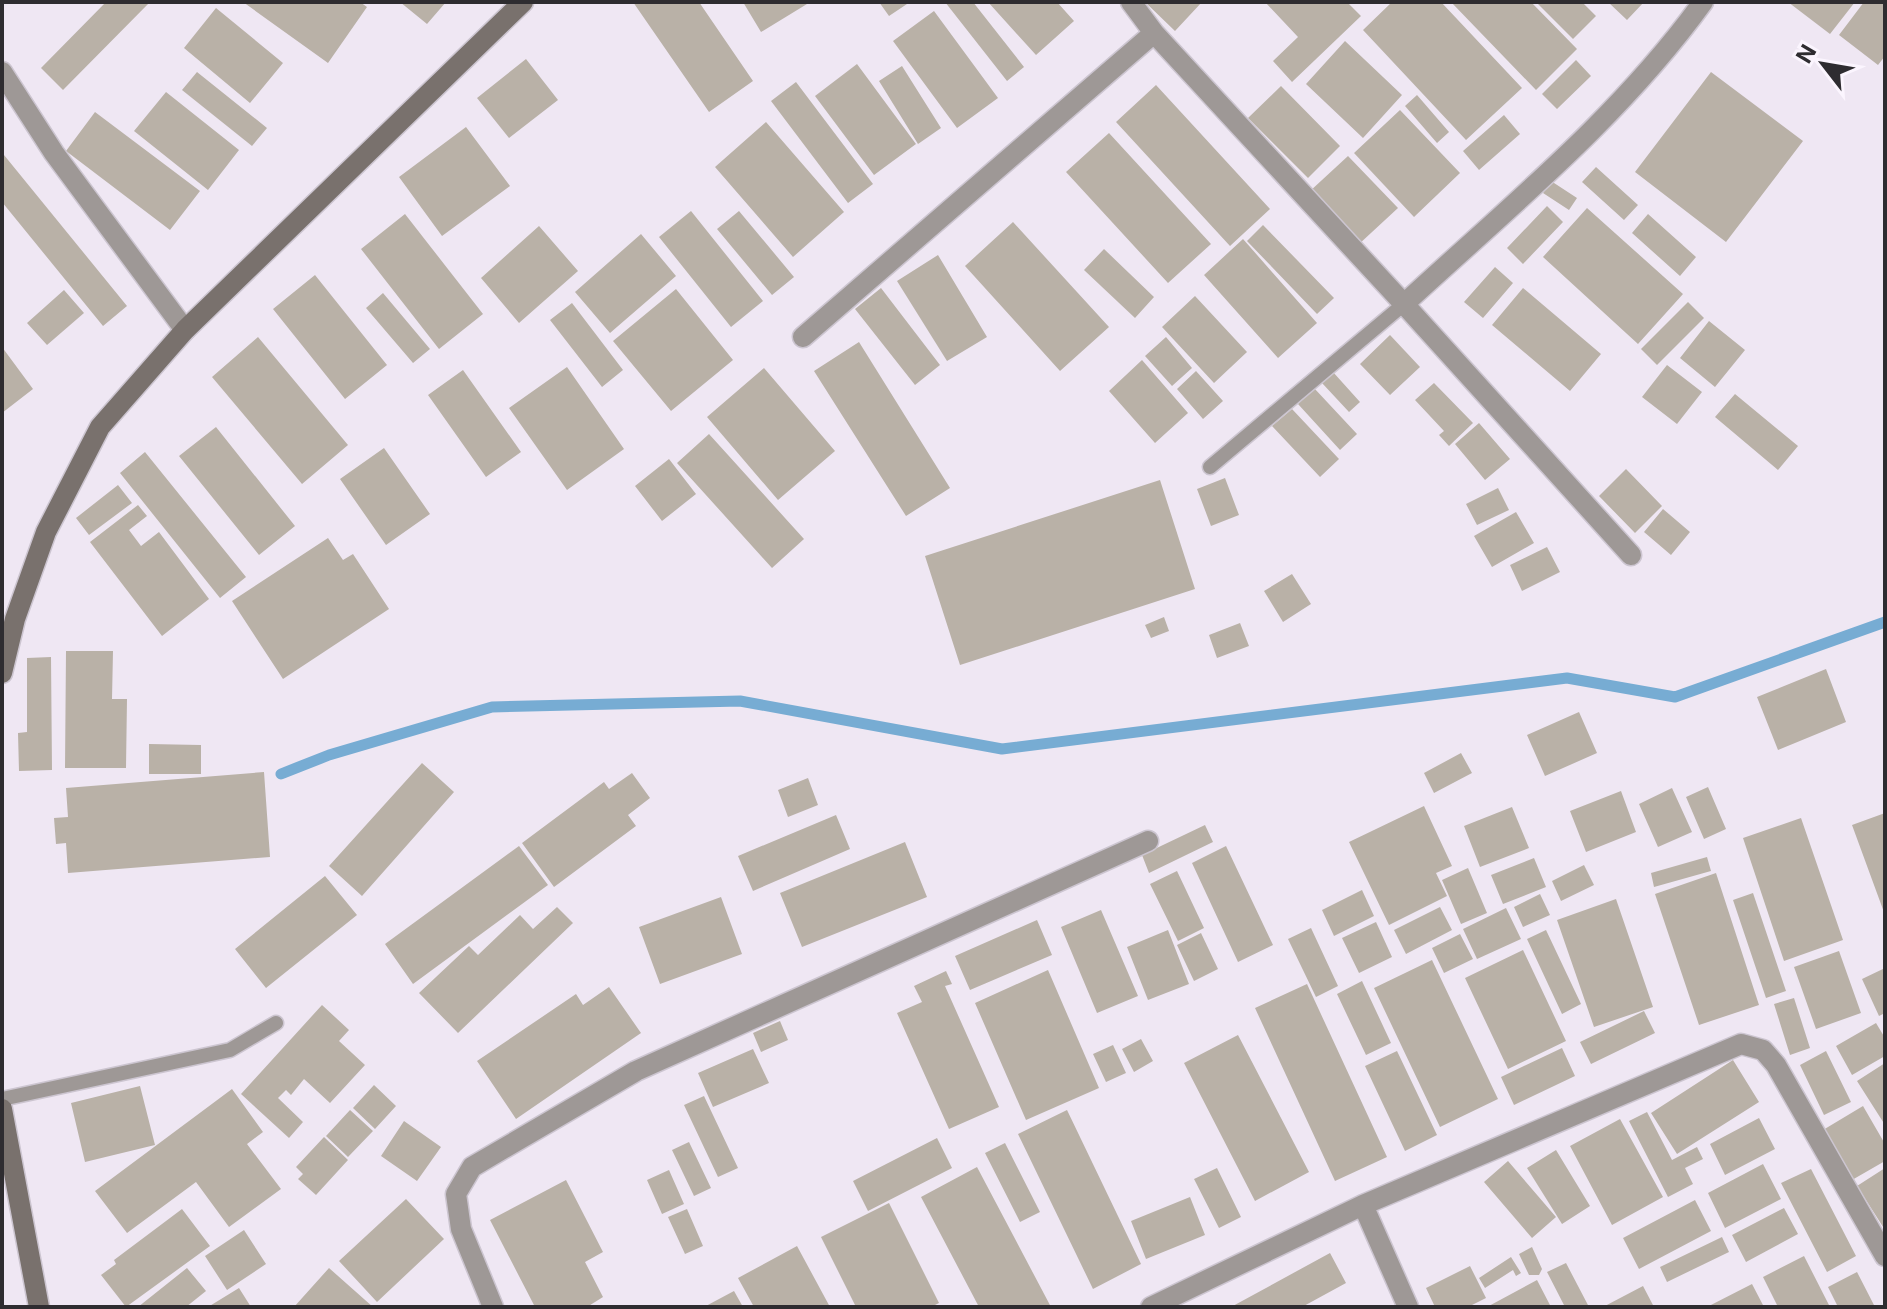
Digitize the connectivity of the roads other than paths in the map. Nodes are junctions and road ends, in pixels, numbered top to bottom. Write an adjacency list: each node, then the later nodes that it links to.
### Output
1 (523, 2): 7 (main road)
2 (1131, 2): 4 (street)
3 (1703, 2): 6 (street)
4 (1154, 33): 6 (street); 8 (street)
5 (5, 85): 7 (street)
6 (1404, 304): 9 (lane); 10 (street)
7 (185, 330): 11 (main road)
8 (803, 337)
9 (1210, 467)
10 (1631, 555)
11 (2, 673)
12 (1148, 841): 19 (street)
13 (276, 1023): 14 (lane)
14 (2, 1099)
15 (2, 1109): 18 (main road)
16 (1363, 1205): 17 (street); 20 (street); 21 (street)
17 (1885, 1256)
18 (39, 1307)
19 (493, 1307)
20 (1151, 1307)
21 (1408, 1307)

